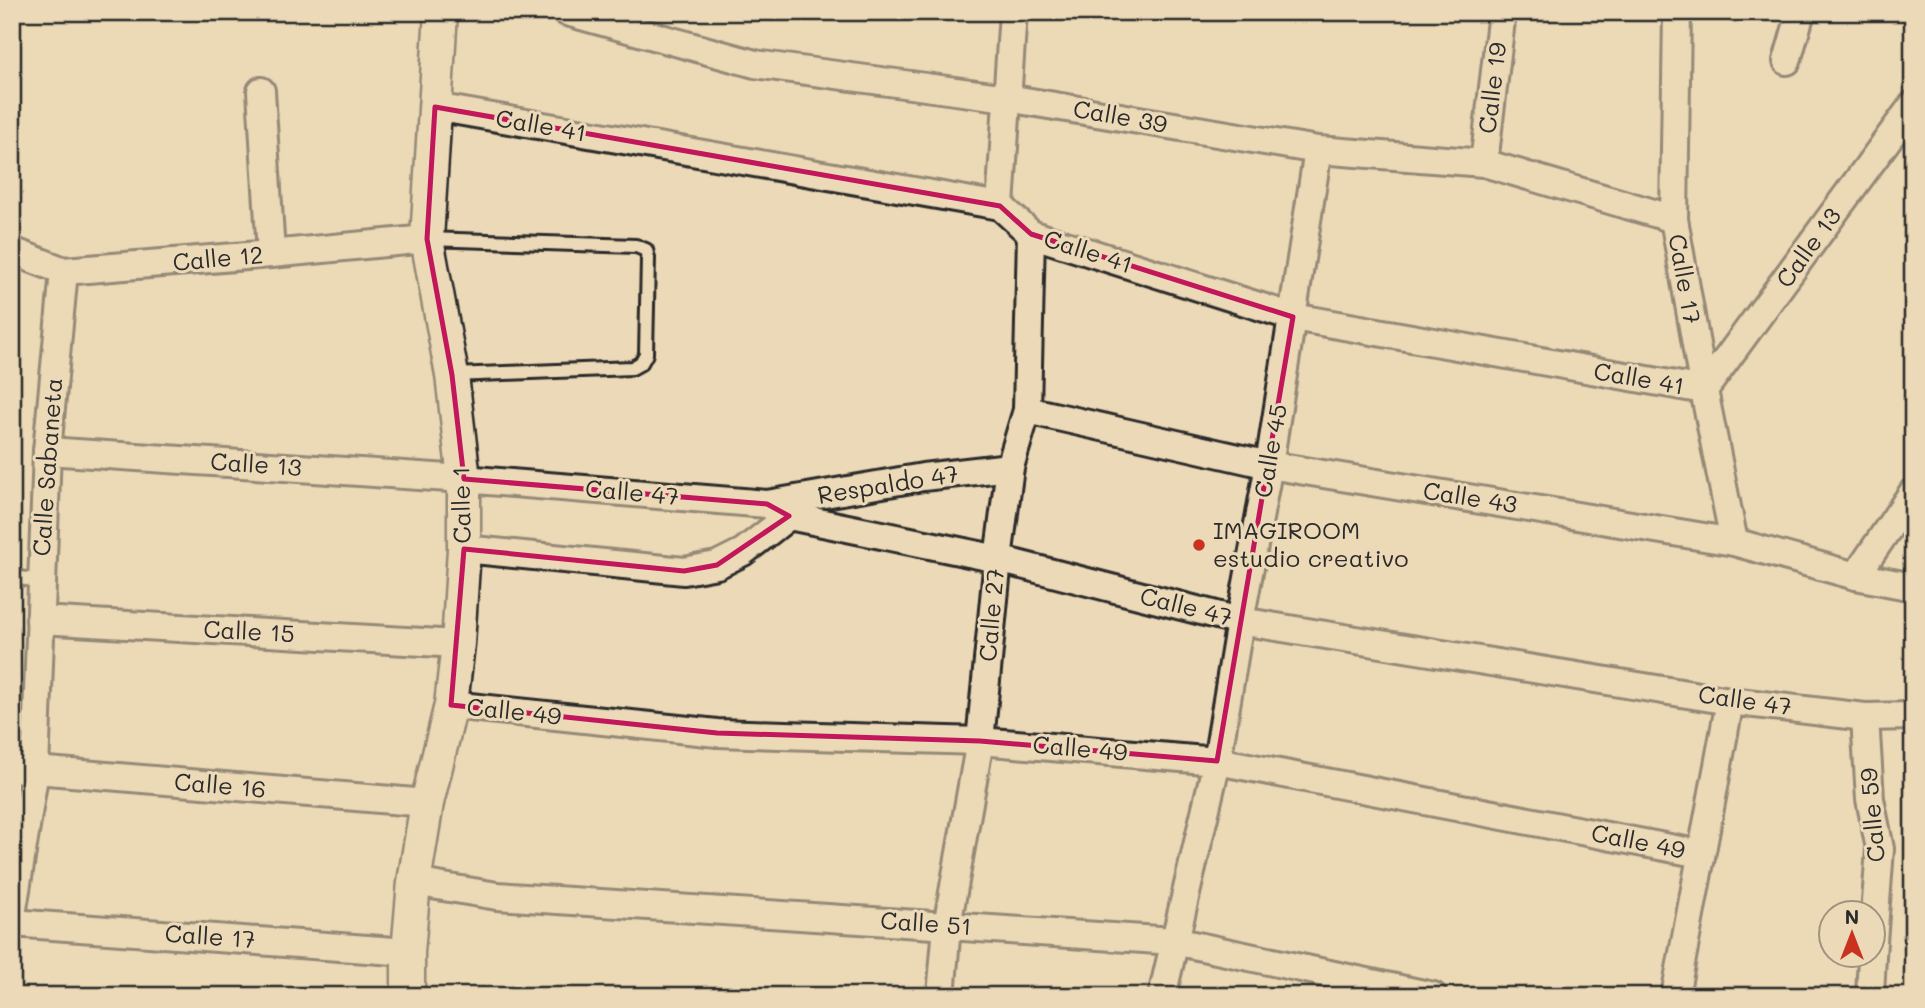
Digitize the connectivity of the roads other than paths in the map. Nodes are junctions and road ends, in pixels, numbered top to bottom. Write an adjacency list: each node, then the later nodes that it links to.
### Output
1 (441, 12): 11 (street, Calle 1)
2 (567, 12): 9 (street, Calle 39)
3 (1013, 12): 9 (street)
4 (1502, 12): 13 (street, Calle 19)
5 (1677, 12): 15 (street, Calle 17)
6 (1801, 12): 7 (street)
7 (1787, 61)
8 (261, 92): 19 (street)
9 (1007, 98): 12 (street, Calle 39); 14 (street)
10 (1913, 105): 23 (street, Calle 13)
11 (435, 107): 14 (street, Calle 41); 17 (street, Calle 1)
12 (1318, 150): 13 (street, Calle 39); 21 (street, Calle 45)
13 (1484, 163): 15 (street, Calle 39)
14 (1000, 206): 16 (street, Calle 41)
15 (1674, 219): 23 (street, Calle 17)
16 (1031, 234): 21 (street, Calle 41); 24 (street, Calle 27)
17 (427, 239): 19 (street, Calle 12); 22 (street, Calle 1); 22 (lane)
18 (12, 251): 20 (street, Calle 12)
19 (271, 254): 20 (street, Calle 12)
20 (64, 271): 25 (street, Calle Sabaneta)
21 (1293, 317): 23 (street, Calle 41); 26 (street, Calle 45)
22 (452, 375): 28 (street, Calle 1)
23 (1704, 390): 31 (street, Calle 17)
24 (1027, 410): 26 (street, Calle 43); 27 (street, Calle 27)
25 (47, 451): 28 (street, Calle 13); 36 (street, Calle Sabaneta)
26 (1269, 464): 31 (street, Calle 43); 39 (street, Calle 45)
27 (1010, 467): 30 (street, Respaldo 47); 33 (street, Calle 27)
28 (464, 479): 30 (street, Calle 47); 32 (street, Calle 1)
29 (1913, 492): 34 (street)
30 (778, 510): 32 (street); 33 (street, Calle 47)
31 (1734, 542): 34 (street, Calle 43)
32 (464, 550): 40 (street, Calle 1)
33 (998, 559): 39 (street, Calle 47); 45 (street, Calle 27)
34 (1856, 576): 37 (street, Calle 43)
35 (12, 577): 36 (lane)
36 (41, 581): 38 (street, Calle Sabaneta)
37 (1913, 587)
38 (40, 620): 40 (street, Calle 15); 47 (street, Calle Sabaneta)
39 (1240, 621): 41 (street, Calle 47); 46 (street, Calle 45)
40 (458, 644): 42 (street, Calle 1)
41 (1730, 701): 44 (street, Calle 47); 49 (street)
42 (451, 705): 45 (street, Calle 49); 48 (street, Calle 1)
43 (1913, 716): 44 (street, Calle 47)
44 (1865, 717): 51 (street, Calle 59)
45 (980, 741): 46 (street, Calle 49); 54 (street, Calle 27)
46 (1217, 761): 49 (street, Calle 49); 55 (street, Calle 45)
47 (24, 769): 48 (street, Calle 16); 52 (street, Calle Sabaneta)
48 (427, 803): 50 (street, Calle 1)
49 (1701, 854): 62 (street)
50 (414, 882): 54 (street, Calle 51); 56 (street, Calle 1)
51 (1876, 900)
52 (12, 915)
53 (12, 923): 56 (street, Calle 17)
54 (947, 926): 55 (street, Calle 51); 59 (street, Calle 27)
55 (1174, 941): 60 (street, Calle 45); 61 (street, Calle 51)
56 (408, 951): 58 (street, Calle 1)
57 (1871, 970): 63 (street, Calle 59)
58 (408, 996)
59 (941, 996)
60 (1162, 996)
61 (1433, 996)
62 (1675, 996)
63 (1870, 996)

